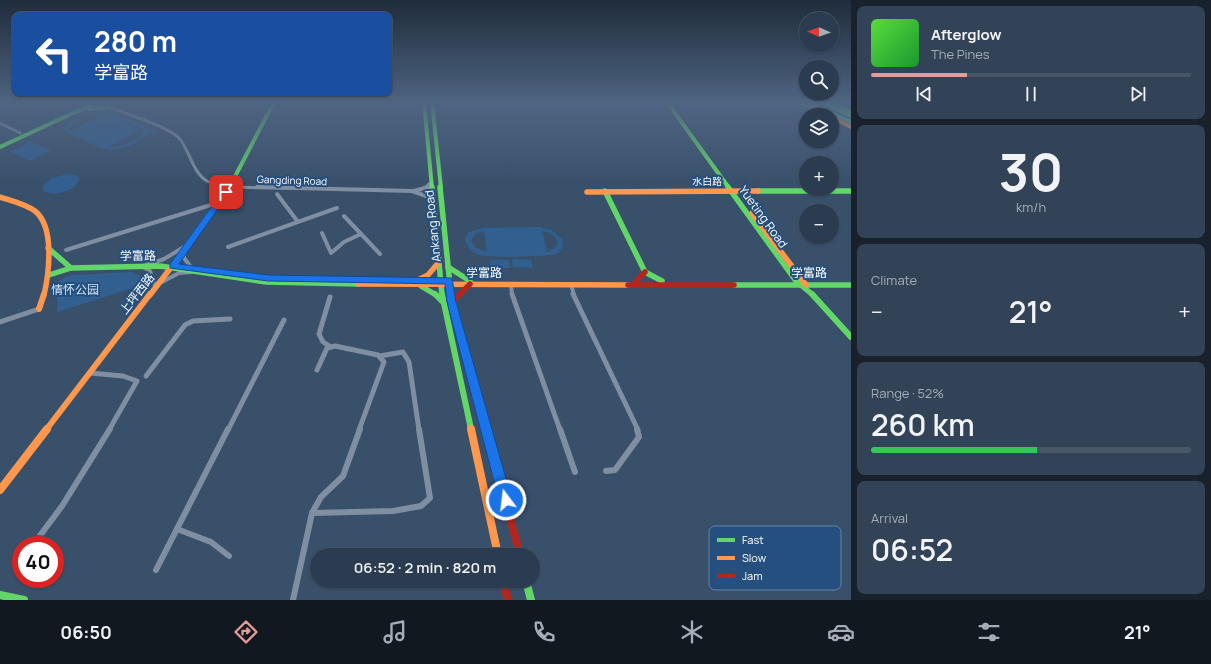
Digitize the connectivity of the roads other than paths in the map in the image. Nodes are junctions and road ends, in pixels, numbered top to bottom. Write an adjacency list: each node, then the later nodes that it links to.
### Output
1 (14, 130): 11 (street)
2 (26, 130): 11 (main road)
3 (36, 130): 13 (main road)
4 (168, 130): 15 (street, Gangding Road)
5 (257, 130): 15 (main road, 上坪西路)
6 (259, 130): 15 (main road, 上坪西路)
7 (426, 130): 14 (main road, Ankang Road)
8 (435, 130): 32 (main road, Ankang Road)
9 (688, 130): 16 (main road, Yueting Road)
10 (690, 130): 16 (main road, Yueting Road)
11 (20, 133): 12 (main road)
12 (0, 142)
13 (0, 147)
14 (431, 182): 17 (street); 23 (main road, Ankang Road)
15 (228, 186): 17 (street, Gangding Road); 24 (main road, 上坪西路); 34 (main road, 上坪西路)
16 (733, 190): 18 (main road, 水白路); 19 (main road, 水白路); 50 (main road, Yueting Road)
17 (412, 191): 23 (street)
18 (605, 191): 20 (main road, 水白路); 43 (main road)
19 (851, 191)
20 (587, 192)
21 (277, 194): 27 (street)
22 (0, 196): 33 (main road)
23 (433, 202): 31 (main road, Ankang Road)
24 (214, 204): 34 (main road, 上坪西路); 35 (street)
25 (336, 208): 27 (street)
26 (344, 216): 29 (street)
27 (298, 222): 30 (street)
28 (322, 233): 29 (street)
29 (362, 234): 36 (street)
30 (228, 247)
31 (437, 247): 32 (main road); 37 (main road, Ankang Road)
32 (446, 247): 40 (main road, Ankang Road)
33 (48, 248): 41 (main road); 44 (main road)
34 (184, 248): 38 (street); 39 (main road, 上坪西路); 42 (street)
35 (66, 250)
36 (380, 254)
37 (438, 262): 51 (main road); 52 (main road, Ankang Road)
38 (142, 266): 39 (main road, 学富路); 41 (main road, 学富路); 53 (street)
39 (171, 266): 42 (main road, 学富路); 51 (main road, 学富路); 53 (main road, 上坪西路)
40 (448, 267): 45 (main road, Ankang Road); 49 (main road)
41 (71, 268): 44 (main road, 学富路)
42 (195, 271): 51 (main road, 学富路); 53 (street)
43 (645, 272): 46 (main road); 47 (main road)
44 (48, 275): 60 (main road)
45 (449, 280): 49 (main road, 学富路); 52 (main road, 学富路); 59 (main road, Ankang Road)
46 (636, 281): 47 (main road, 学富路); 49 (main road, 学富路)
47 (662, 281): 50 (main road, 学富路)
48 (851, 281): 50 (main road, 学富路)
49 (470, 282): 52 (main road, 学富路); 54 (main road, 学富路); 59 (main road)
50 (801, 282): 55 (main road, 学富路); 56 (main road, 学富路); 64 (main road, Yueting Road); 65 (main road, Yueting Road)
51 (418, 283): 52 (main road, 学富路); 58 (main road)
52 (441, 283): 58 (main road, Ankang Road)
53 (157, 284): 69 (main road, 上坪西路); 73 (main road, 上坪西路)
54 (511, 284): 55 (main road, 学富路); 72 (street)
55 (571, 284): 71 (street)
56 (851, 285)
57 (330, 297): 66 (street)
58 (443, 302): 78 (main road, Ankang Road)
59 (452, 302): 79 (main road, Ankang Road)
60 (39, 309): 63 (street)
61 (230, 319): 70 (street)
62 (284, 320): 76 (street)
63 (0, 322)
64 (851, 332)
65 (851, 337)
66 (331, 347): 67 (street); 68 (street)
67 (380, 356): 75 (street); 75 (street)
68 (316, 370)
69 (90, 373): 74 (main road, 上坪西路); 77 (street)
70 (146, 376)
71 (606, 471)
72 (575, 472)
73 (0, 484)
74 (0, 490)
75 (312, 513): 86 (street)
76 (177, 529): 80 (street); 81 (street)
77 (40, 536)
78 (496, 548)
79 (518, 548)
80 (229, 556)
81 (156, 570)
82 (505, 588): 87 (main road)
83 (528, 588): 88 (main road)
84 (0, 595): 85 (main road)
85 (24, 600)
86 (293, 600)
87 (508, 600)
88 (531, 600)

